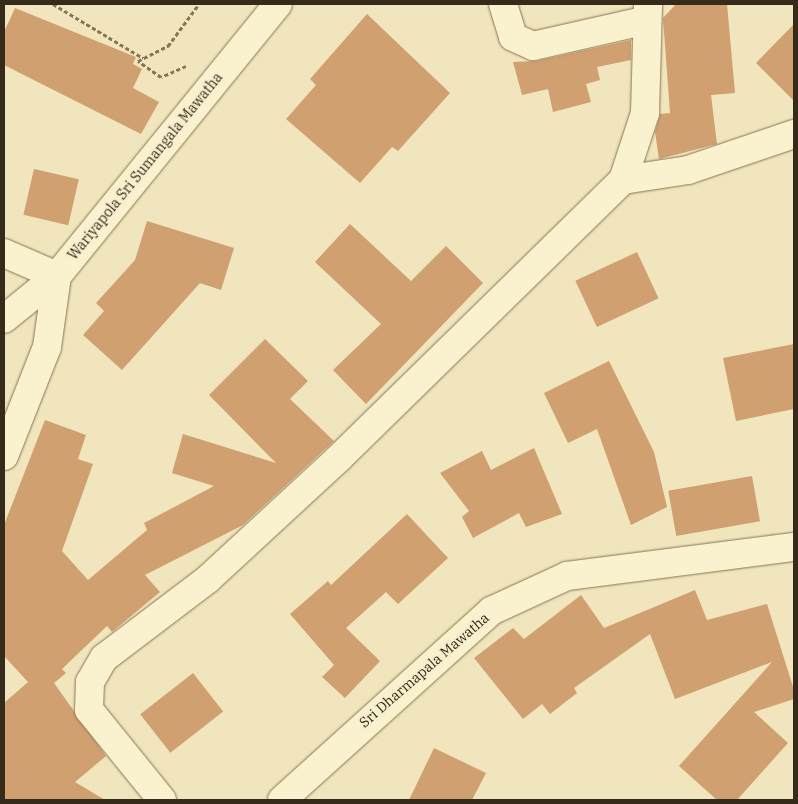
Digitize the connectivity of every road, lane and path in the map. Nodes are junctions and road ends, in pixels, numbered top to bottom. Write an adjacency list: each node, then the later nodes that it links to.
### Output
1 (53, 4): 7 (path)
2 (199, 4): 7 (path)
3 (278, 4): 6 (street, Wariyapola Sri Sumangala Mawatha)
4 (504, 4): 5 (street)
5 (648, 12): 9 (street)
6 (231, 57): 7 (path); 11 (street, Wariyapola Sri Sumangala Mawatha)
7 (143, 59)
8 (794, 134): 9 (street)
9 (623, 180): 15 (street)
10 (4, 253): 11 (street)
11 (57, 276): 12 (street, Wariyapola Sri Sumangala Mawatha); 13 (street)
12 (4, 319)
13 (4, 456)
14 (794, 547): 16 (street, Sri Dharmapala Mawatha)
15 (162, 800)
16 (282, 800)

